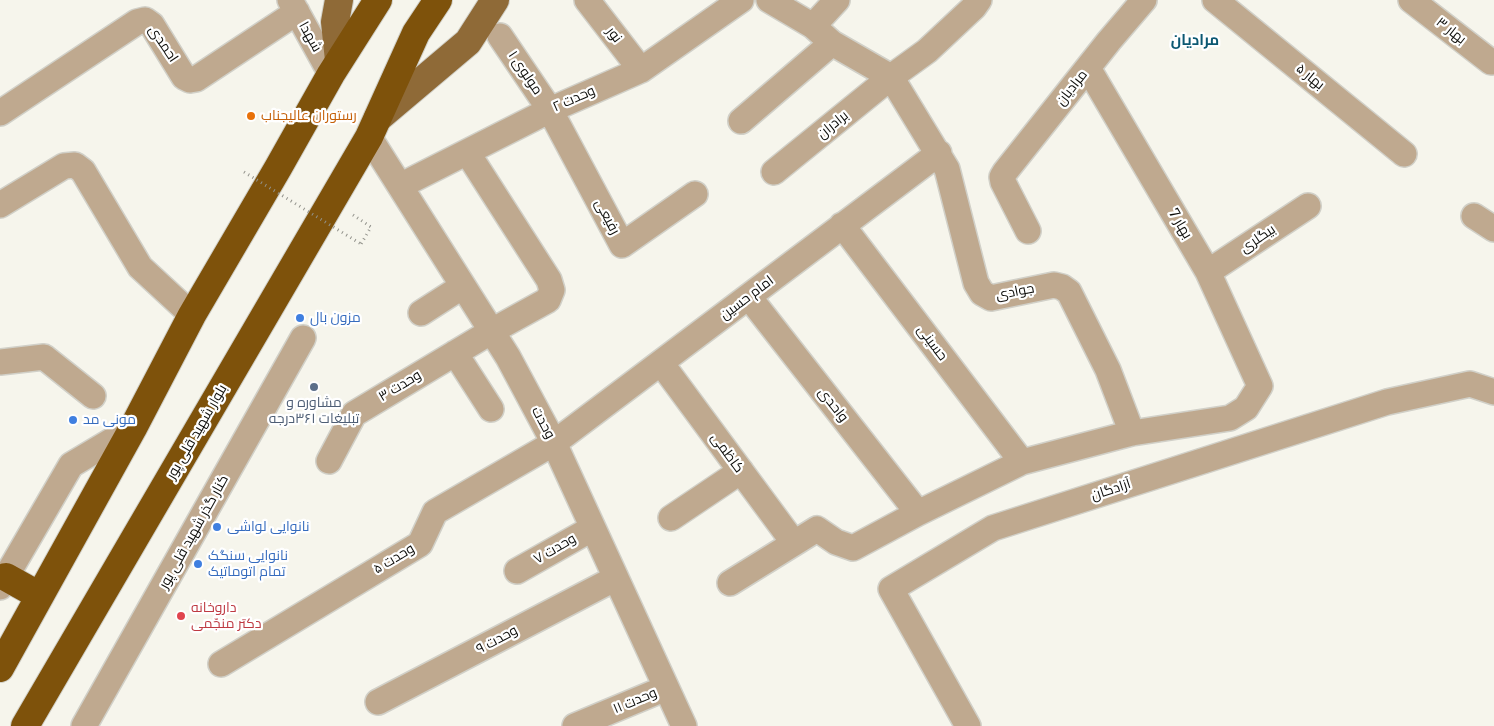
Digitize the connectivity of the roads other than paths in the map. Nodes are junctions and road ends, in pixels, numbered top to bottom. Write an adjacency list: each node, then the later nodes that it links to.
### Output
1 (339, 0): 18 (main road)
2 (438, 0): 25 (highway, بلوار شهید قلی پور)
3 (495, 0): 25 (main road)
4 (587, 0): 20 (street, نور)
5 (741, 0): 20 (street, وحدت ۲)
6 (769, 0): 14 (street, جوادی)
7 (837, 0): 14 (street)
8 (979, 0): 21 (street)
9 (1144, 0): 19 (street, مرادیان)
10 (1215, 0): 28 (street, بهار ۵)
11 (1411, 0): 17 (street, بهار ۳)
12 (376, 3): 18 (highway)
13 (293, 6): 18 (street, شهدا); 23 (street, احمدی)
14 (813, 26): 16 (street, جوادی)
15 (500, 36): 22 (street, مولوی ۱)
16 (832, 43): 21 (street, جوادی); 24 (street)
17 (1491, 62)
18 (335, 67): 40 (highway)
19 (1088, 68): 35 (street, مرادیان); 36 (street, بهار 7)
20 (641, 70): 22 (street, وحدت ۲)
21 (891, 77): 27 (street, جوادی); 29 (street, برادران)
22 (550, 110): 26 (street, وحدت ۲); 31 (street, رفیعی)
23 (0, 113)
24 (741, 121)
25 (373, 128): 30 (street, وحدت); 68 (highway, بلوار شهید قلی پور)
26 (467, 152): 30 (street, وحدت ۲); 41 (street, وحدت ۳)
27 (939, 153): 34 (street, امام حسین); 50 (street, جوادی)
28 (1404, 154)
29 (774, 172)
30 (400, 186): 37 (street, وحدت)
31 (695, 194)
32 (0, 205): 40 (street)
33 (1308, 206): 36 (street, بیگلری)
34 (842, 225): 38 (street, امام حسین); 53 (street, حسینی)
35 (1028, 231)
36 (1208, 272): 50 (street, بهار 7)
37 (463, 286): 39 (street); 41 (street, وحدت)
38 (749, 297): 45 (street, امام حسین); 55 (street, واحدی)
39 (420, 313)
40 (192, 314): 49 (highway)
41 (492, 331): 43 (street, وحدت ۳); 51 (street, وحدت)
42 (303, 338): 69 (street, کنار گذر شهید قلی پور)
43 (455, 353): 48 (street); 52 (street, وحدت ۳)
44 (0, 362): 47 (street)
45 (661, 363): 51 (street, امام حسین); 54 (street, کاظمی)
46 (1494, 392): 72 (street, آزادگان)
47 (93, 396)
48 (491, 409)
49 (133, 428): 61 (street); 63 (highway)
50 (1132, 433): 53 (street)
51 (554, 443): 57 (street, وحدت); 64 (street, وحدت ۵)
52 (329, 461)
53 (1022, 462): 55 (street)
54 (741, 471): 56 (street); 58 (street, کاظمی)
55 (918, 514): 58 (street)
56 (671, 518)
57 (593, 528): 59 (street, وحدت ۷); 60 (street, وحدت)
58 (794, 543): 62 (street)
59 (517, 571)
60 (616, 578): 66 (street, وحدت); 67 (street, وحدت ۹)
61 (3, 582): 63 (highway)
62 (730, 582)
63 (40, 596): 65 (highway)
64 (221, 664)
65 (0, 668)
66 (666, 688): 70 (street, وحدت ۱۱); 71 (street, وحدت)
67 (378, 702)
68 (25, 726)
69 (84, 726)
70 (575, 726)
71 (684, 726)
72 (968, 726)

